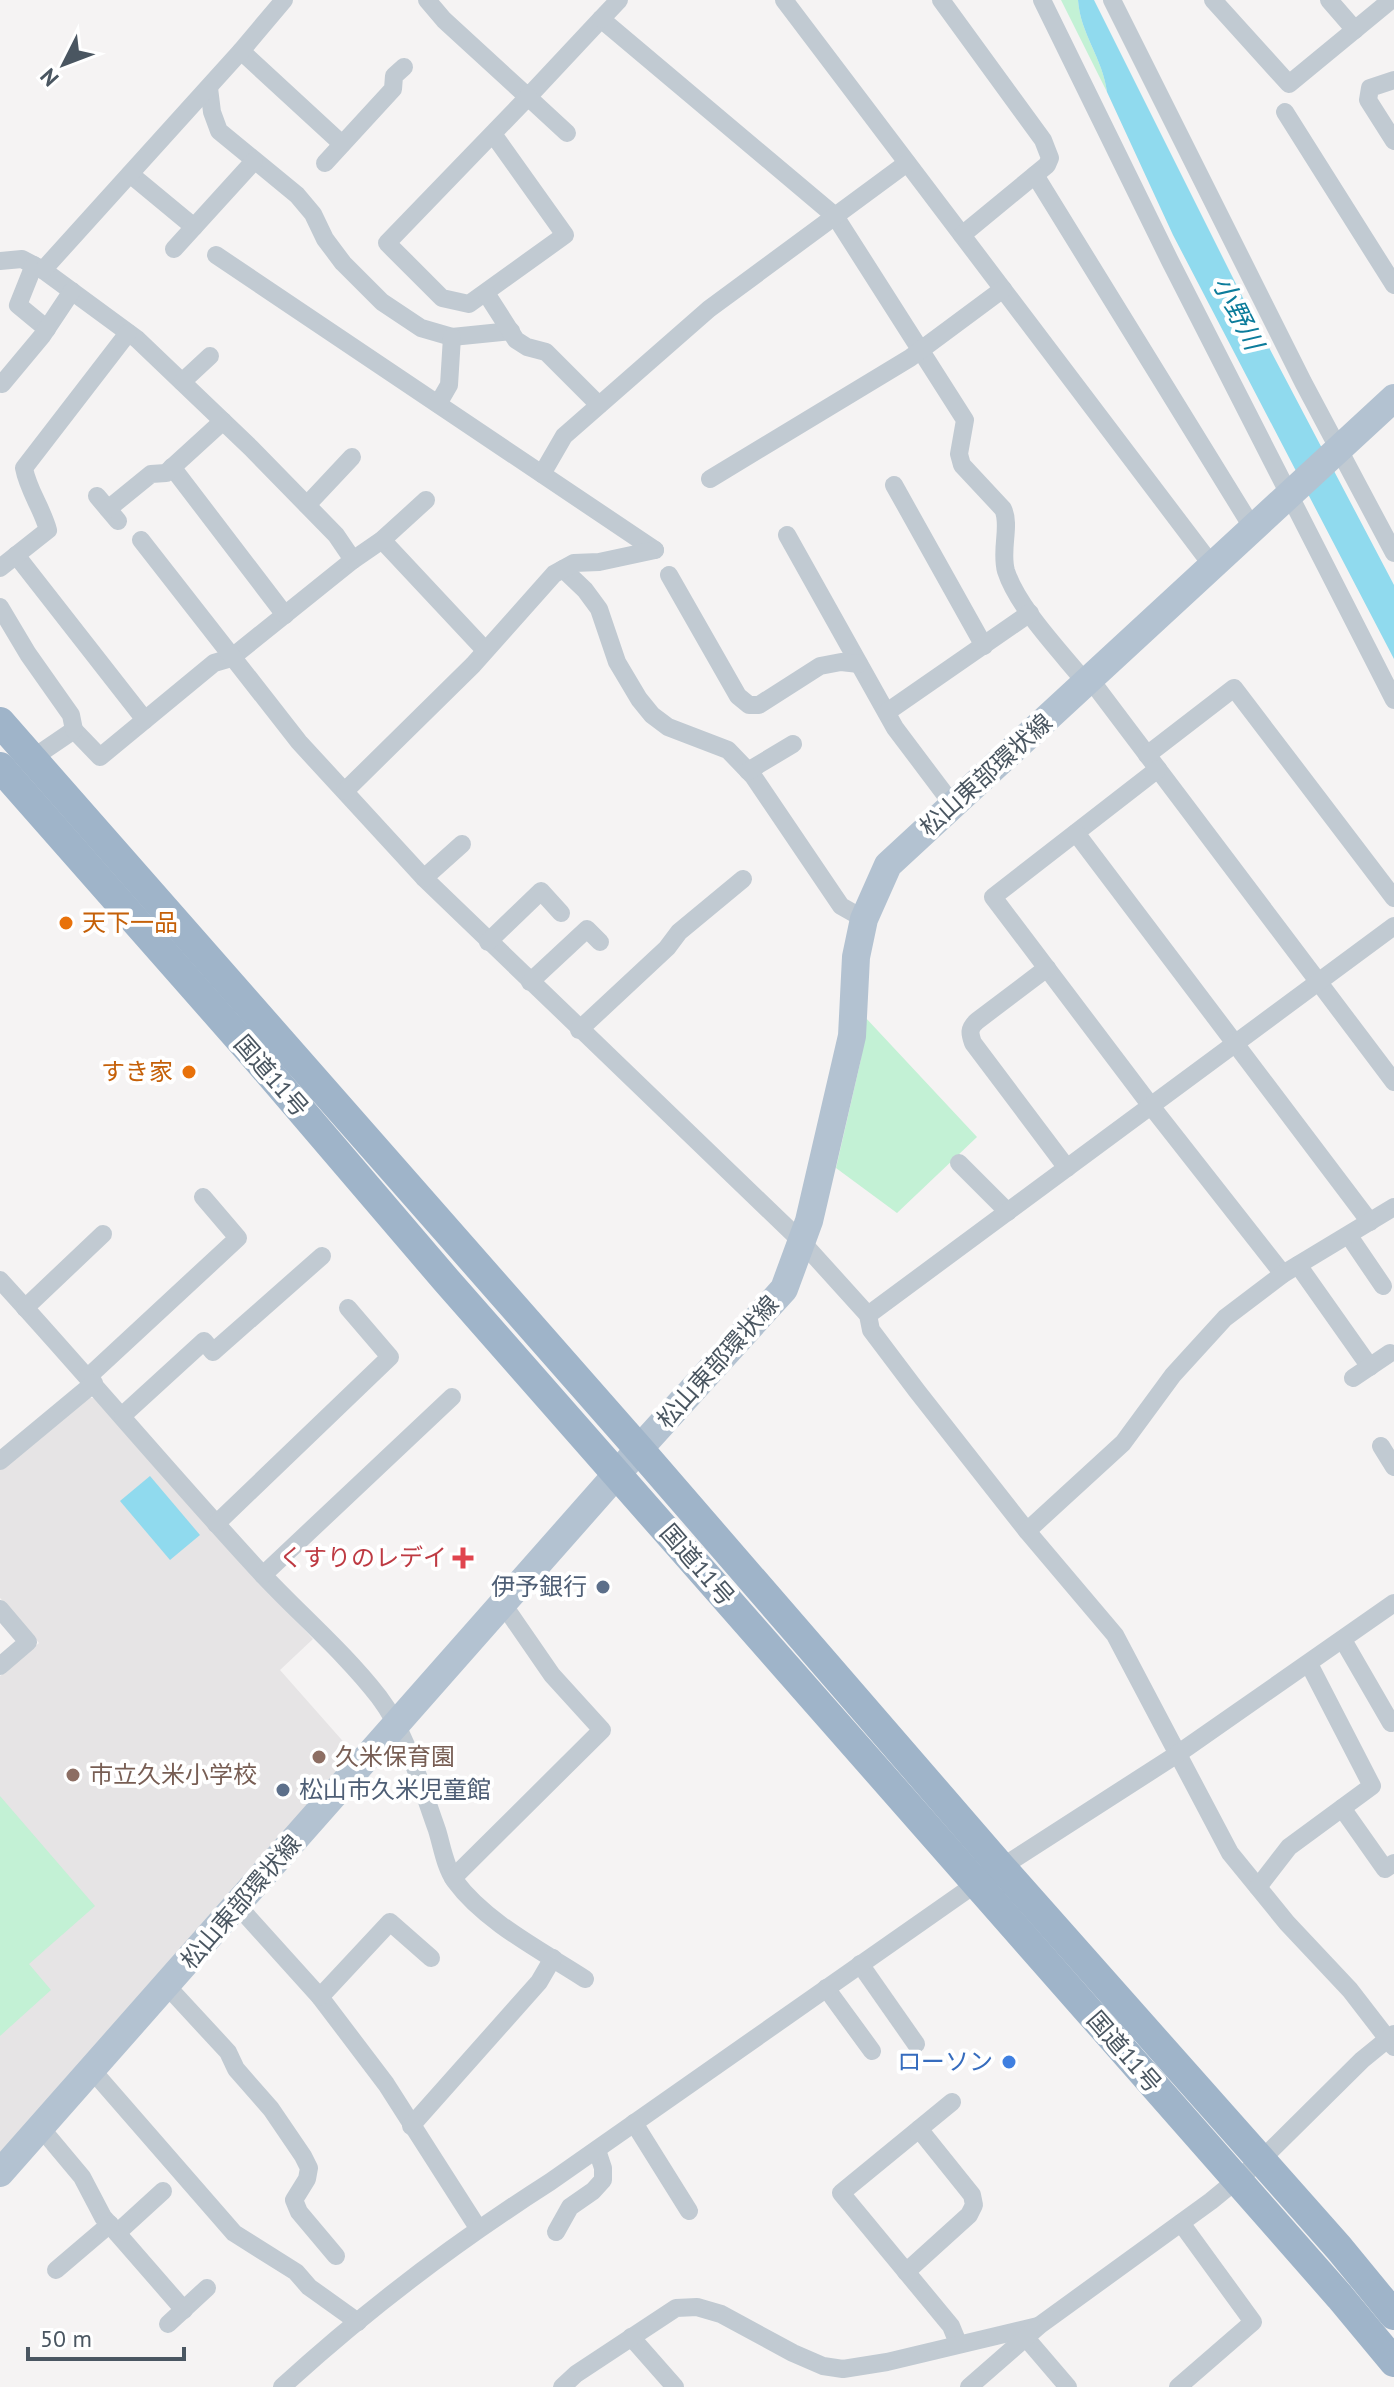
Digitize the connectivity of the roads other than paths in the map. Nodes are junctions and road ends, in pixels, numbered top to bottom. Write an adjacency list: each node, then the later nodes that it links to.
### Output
1 (284, 0): 13 (street)
2 (427, 0): 17 (street)
3 (619, 0): 11 (street)
4 (784, 0): 25 (street)
5 (941, 0): 27 (street)
6 (1042, 0): 57 (street)
7 (1112, 0): 51 (street)
8 (1213, 0): 12 (street)
9 (1329, 0): 12 (street)
10 (1391, 0): 12 (street)
11 (601, 19): 17 (street); 28 (street)
12 (1355, 30)
13 (241, 51): 16 (street); 22 (street)
14 (404, 67): 22 (street)
15 (1394, 80): 21 (street)
16 (209, 88): 23 (street); 26 (street)
17 (528, 97): 19 (street); 20 (street)
18 (1285, 112): 35 (street)
19 (567, 133)
20 (493, 134): 38 (street); 38 (street)
21 (1394, 141)
22 (342, 144): 24 (street)
23 (254, 161): 29 (street); 42 (street)
24 (325, 163)
25 (907, 163): 28 (street); 30 (street)
26 (130, 174): 29 (street); 34 (street)
27 (1035, 175): 30 (street); 61 (street)
28 (835, 216): 43 (street); 49 (street)
29 (194, 227): 31 (street)
30 (962, 235): 36 (street)
31 (174, 249)
32 (216, 255): 48 (street)
33 (0, 261): 34 (street)
34 (38, 268): 37 (street); 39 (street)
35 (1394, 285)
36 (1003, 289): 43 (street); 68 (street)
37 (72, 291): 39 (street); 41 (street)
38 (486, 293): 40 (street)
39 (47, 329): 46 (street)
40 (511, 331): 42 (street); 49 (street)
41 (128, 333): 45 (street); 66 (street)
42 (452, 337): 48 (street)
43 (922, 350): 55 (street); 73 (street)
44 (210, 356): 45 (street)
45 (182, 382): 50 (street)
46 (2, 384)
47 (1394, 398): 51 (main road, 松山東部環状線)
48 (438, 404): 54 (street)
49 (599, 405): 54 (street)
50 (223, 421): 53 (street); 59 (street)
51 (1337, 450): 57 (main road, 松山東部環状線); 65 (street)
52 (352, 457): 59 (street)
53 (172, 467): 60 (street); 74 (street)
54 (542, 474): 70 (street)
55 (710, 479)
56 (894, 485): 75 (street)
57 (1293, 490): 61 (main road, 松山東部環状線); 80 (street)
58 (426, 500): 64 (street)
59 (307, 505): 67 (street)
60 (108, 509)
61 (1252, 527): 68 (main road, 松山東部環状線)
62 (787, 535): 78 (street)
63 (141, 540): 77 (street)
64 (382, 540): 67 (street); 76 (street)
65 (1394, 553)
66 (16, 555): 69 (street); 82 (street)
67 (353, 560): 74 (street)
68 (1211, 564): 79 (main road, 松山東部環状線)
69 (0, 568)
70 (563, 569): 76 (street); 88 (street)
71 (669, 575): 78 (street)
72 (0, 607): 84 (street)
73 (1030, 613): 75 (street); 79 (street)
74 (285, 615): 77 (street)
75 (984, 646): 81 (street)
76 (484, 649): 90 (street)
77 (231, 658): 82 (street); 90 (street)
78 (859, 664): 81 (street)
79 (1088, 681): 87 (street); 91 (main road, 松山東部環状線)
80 (1394, 700)
81 (887, 712): 91 (street)
82 (145, 720): 84 (street)
83 (0, 722): 86 (highway, 国道11号)
84 (74, 730): 86 (street)
85 (793, 744): 88 (street)
86 (33, 759): 89 (street); 132 (highway, 国道11号)
87 (1152, 762): 92 (street); 96 (street); 104 (street)
88 (748, 771): 98 (street)
89 (2, 773): 135 (highway, 国道11号)
90 (345, 791): 94 (street)
91 (953, 805): 98 (main road, 松山東部環状線)
92 (1076, 833): 102 (street); 106 (street)
93 (462, 844): 94 (street)
94 (424, 878): 100 (street)
95 (743, 879): 105 (street)
96 (1394, 898)
97 (561, 913): 100 (street)
98 (864, 919): 117 (main road, 松山東部環状線)
99 (1394, 926): 104 (street)
100 (488, 942): 103 (street)
101 (600, 942): 103 (street)
102 (1047, 968): 108 (street); 110 (street)
103 (530, 982): 105 (street)
104 (1318, 982): 106 (street); 107 (street)
105 (579, 1030): 117 (street)
106 (1235, 1044): 108 (street); 114 (street)
107 (1394, 1082)
108 (1151, 1106): 110 (street); 119 (street)
109 (959, 1163): 113 (street)
110 (1067, 1168): 113 (street)
111 (203, 1197): 128 (street)
112 (1394, 1207): 114 (street)
113 (1008, 1212): 124 (street)
114 (1370, 1222): 116 (street)
115 (103, 1234): 122 (street)
116 (1349, 1236): 119 (street); 121 (street)
117 (802, 1242): 124 (street); 132 (main road, 松山東部環状線)
118 (322, 1256): 130 (street)
119 (1290, 1269): 126 (street); 137 (street)
120 (0, 1280): 122 (street)
121 (1383, 1286)
122 (25, 1308): 128 (street)
123 (348, 1308): 136 (street)
124 (868, 1315): 137 (street)
125 (1390, 1353): 126 (street)
126 (1370, 1367): 127 (street)
127 (1353, 1378)
128 (91, 1380): 130 (street); 133 (street)
129 (452, 1397): 138 (street)
130 (123, 1415): 136 (street)
131 (1381, 1446): 134 (street)
132 (639, 1449): 135 (main road, 松山東部環状線); 150 (highway, 国道11号)
133 (0, 1461)
134 (1394, 1467)
135 (618, 1475): 140 (main road, 松山東部環状線); 150 (highway, 国道11号)
136 (216, 1524): 138 (street)
137 (1027, 1531): 147 (street)
138 (263, 1575): 146 (street)
139 (1394, 1603): 142 (street)
140 (503, 1604): 146 (main road, 松山東部環状線); 151 (street)
141 (0, 1609): 144 (street)
142 (1343, 1640): 143 (street); 145 (street)
143 (1309, 1664): 147 (street); 148 (street)
144 (0, 1666)
145 (1391, 1723)
146 (396, 1726): 151 (street); 153 (main road, 松山東部環状線)
147 (1179, 1753): 150 (street); 152 (street)
148 (1342, 1808): 149 (street); 152 (street)
149 (1394, 1863)
150 (989, 1875): 156 (street); 171 (highway, 国道11号); 173 (highway, 国道11号)
151 (453, 1878): 155 (street)
152 (1258, 1887): 161 (street)
153 (237, 1905): 158 (main road, 松山東部環状線); 160 (street)
154 (431, 1958): 160 (street)
155 (553, 1958): 157 (street); 167 (street)
156 (860, 1964): 159 (street); 162 (street)
157 (585, 1979)
158 (167, 1986): 164 (main road, 松山東部環状線); 180 (street)
159 (826, 1988): 163 (street); 166 (street)
160 (320, 1997): 167 (street)
161 (1392, 2040): 171 (street)
162 (916, 2044)
163 (872, 2051)
164 (92, 2070): 168 (main road, 松山東部環状線); 186 (street)
165 (952, 2102): 169 (street)
166 (634, 2123): 170 (street); 175 (street)
167 (411, 2126): 178 (street)
168 (41, 2128): 172 (main road, 松山東部環状線); 177 (street)
169 (919, 2129): 182 (street); 182 (street)
170 (597, 2150): 178 (street); 179 (street)
171 (1261, 2160): 173 (street); 185 (highway, 国道11号)
172 (0, 2173)
173 (1236, 2180): 176 (street); 191 (highway, 国道11号)
174 (163, 2191): 177 (street)
175 (689, 2211)
176 (1181, 2223): 188 (street); 198 (street)
177 (113, 2228): 181 (street); 184 (street)
178 (478, 2228): 186 (street)
179 (556, 2232)
180 (336, 2256)
181 (56, 2270)
182 (906, 2272): 190 (street)
183 (207, 2288): 184 (street)
184 (184, 2310): 187 (street)
185 (1394, 2315)
186 (358, 2322): 194 (street)
187 (168, 2324)
188 (1033, 2331): 190 (street); 196 (street); 197 (street)
189 (631, 2337): 192 (street); 193 (street); 195 (street)
190 (958, 2343): 192 (street)
191 (1394, 2362)
192 (840, 2378)
193 (575, 2383)
194 (282, 2387)
195 (675, 2387)
196 (969, 2387)
197 (1068, 2387)
198 (1178, 2387)

